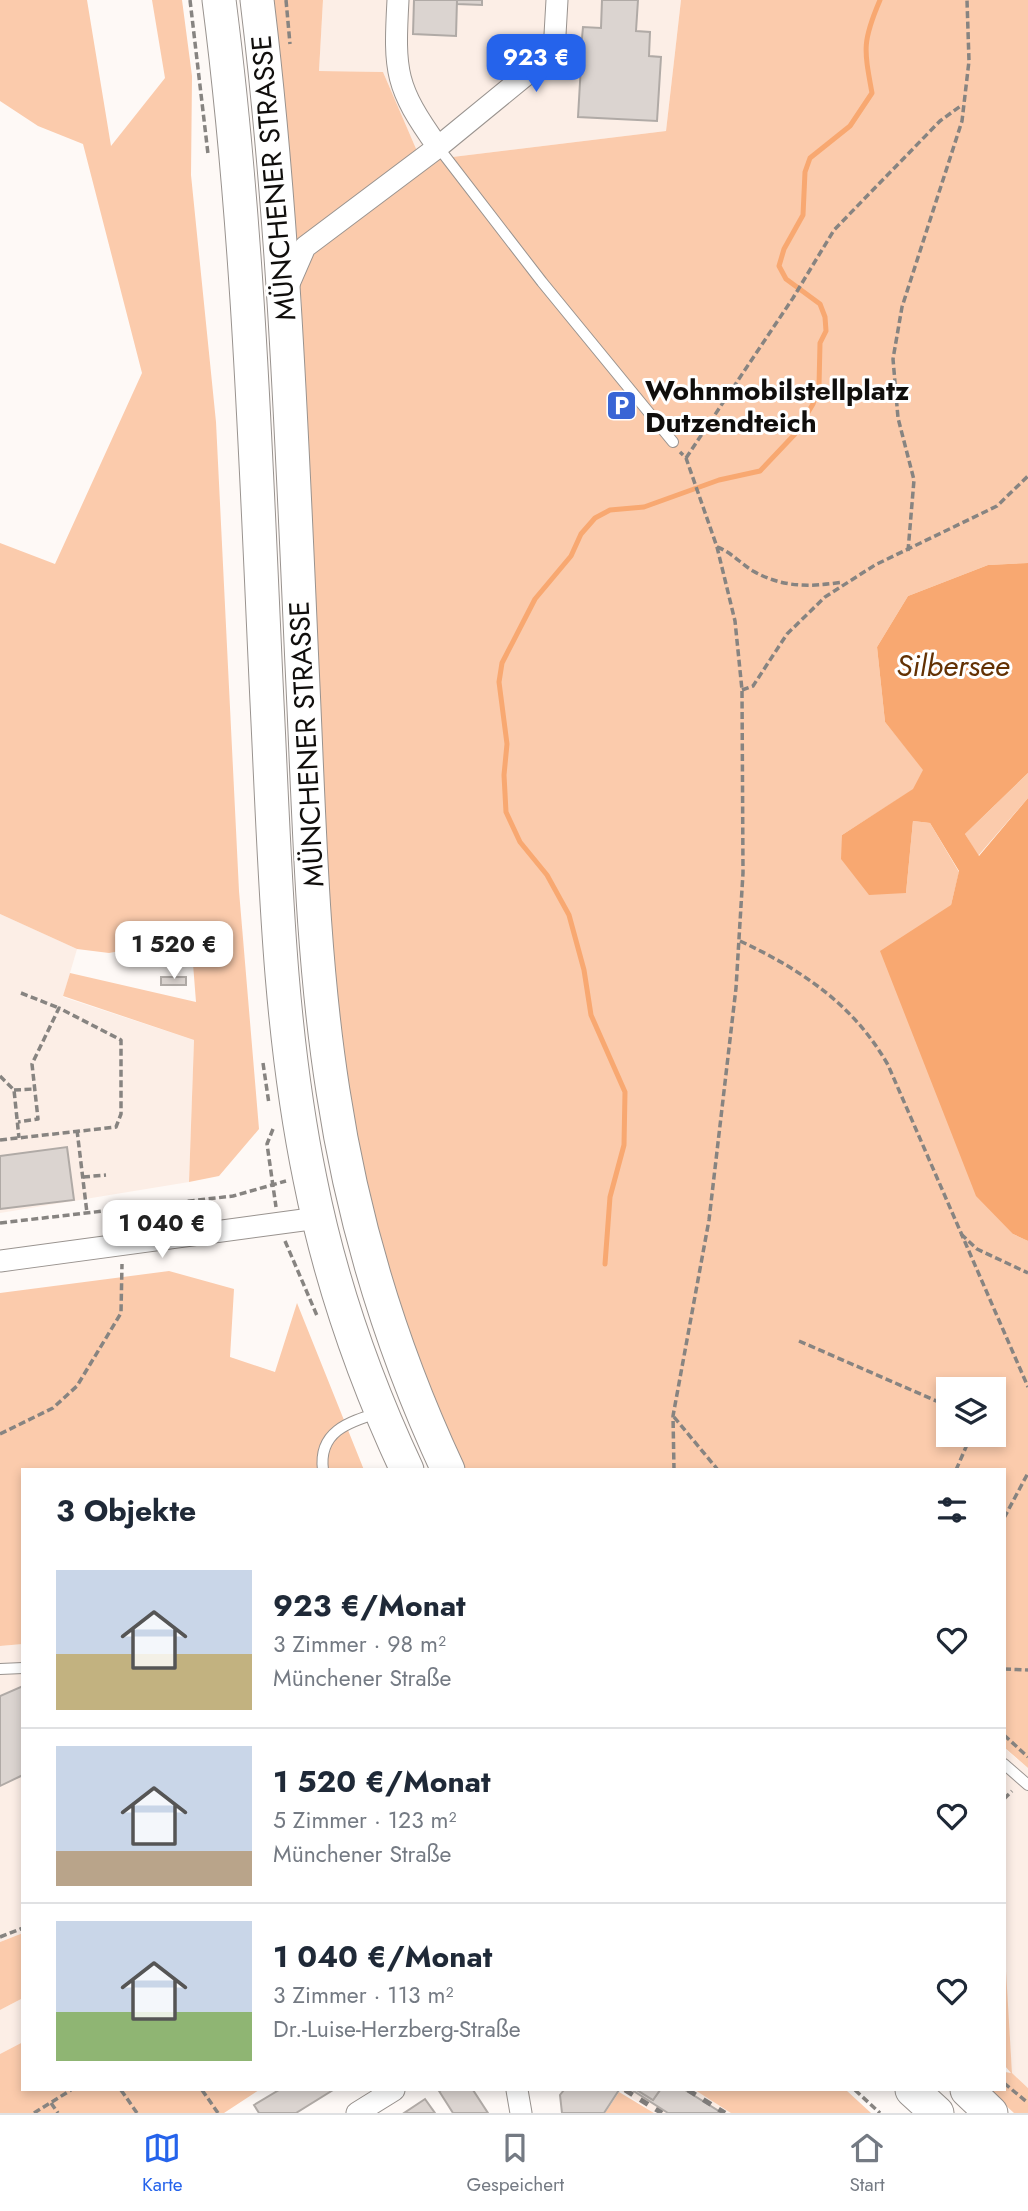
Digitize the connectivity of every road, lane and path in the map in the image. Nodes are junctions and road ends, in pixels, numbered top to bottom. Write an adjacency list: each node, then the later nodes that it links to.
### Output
1 (219, 0): 34 (main road, MÜNCHENER STRASSE)
2 (257, 0): 10 (main road, MÜNCHENER STRASSE)
3 (286, 0): 7 (path)
4 (398, 0): 9 (street)
5 (556, 0): 9 (street)
6 (967, 0): 8 (path)
7 (290, 55)
8 (962, 104): 12 (path); 15 (path)
9 (438, 147): 10 (street); 11 (lane)
10 (284, 297): 33 (main road, MÜNCHENER STRASSE)
11 (673, 442): 12 (path)
12 (686, 458): 14 (path)
13 (1028, 477): 15 (path)
14 (717, 547): 16 (path); 17 (path)
15 (908, 551): 16 (path)
16 (846, 582): 17 (path)
17 (741, 690): 18 (path)
18 (740, 941): 37 (path); 46 (path)
19 (21, 993): 20 (path)
20 (59, 1008): 22 (path); 25 (path)
21 (0, 1076): 23 (path)
22 (34, 1088): 23 (path); 24 (path)
23 (14, 1090): 24 (path)
24 (18, 1122): 26 (path)
25 (77, 1130): 26 (path); 30 (path)
26 (19, 1138): 27 (path)
27 (0, 1140)
28 (267, 1144): 31 (path)
29 (106, 1175): 30 (path)
30 (82, 1177): 32 (path)
31 (271, 1184): 32 (path); 36 (path)
32 (87, 1213): 35 (path)
33 (358, 1215): 34 (main road); 51 (main road, MÜNCHENER STRASSE)
34 (318, 1217): 36 (street); 45 (main road, MÜNCHENER STRASSE)
35 (0, 1223)
36 (280, 1223): 38 (path); 39 (street)
37 (960, 1233): 40 (path); 43 (path)
38 (289, 1254)
39 (0, 1261)
40 (1028, 1273)
41 (123, 1282): 47 (path)
42 (799, 1341): 44 (path)
43 (1028, 1387)
44 (936, 1401)
45 (381, 1412): 49 (lane); 50 (main road, MÜNCHENER STRASSE)
46 (673, 1416): 52 (path); 53 (path)
47 (0, 1434)
48 (966, 1447): 54 (path)
49 (323, 1468)
50 (406, 1468)
51 (447, 1468)
52 (674, 1468)
53 (716, 1468)
54 (957, 1468)
55 (1028, 1474): 57 (path)
56 (1028, 1486): 57 (path)
57 (1020, 1489): 58 (path)
58 (1006, 1514)
59 (21, 1668): 60 (lane)
60 (0, 1669)
61 (1006, 1670): 62 (path)
62 (1028, 1670)
63 (1006, 1737): 64 (path)
64 (1028, 1757)
65 (1006, 1765): 66 (lane)
66 (1028, 1785)
67 (21, 1929): 68 (path)
68 (0, 1937)
69 (1006, 2085): 79 (path)
70 (69, 2091): 78 (path)
71 (122, 2091): 82 (path)
72 (203, 2091): 83 (path)
73 (392, 2091): 84 (street)
74 (517, 2091): 85 (street)
75 (856, 2091): 86 (path)
76 (913, 2091): 87 (main road)
77 (968, 2091): 88 (main road)
78 (50, 2103): 80 (path); 81 (path)
79 (1028, 2104)
80 (34, 2113)
81 (58, 2113)
82 (137, 2113)
83 (218, 2113)
84 (357, 2113)
85 (520, 2113)
86 (880, 2113)
87 (937, 2113)
88 (992, 2113)

